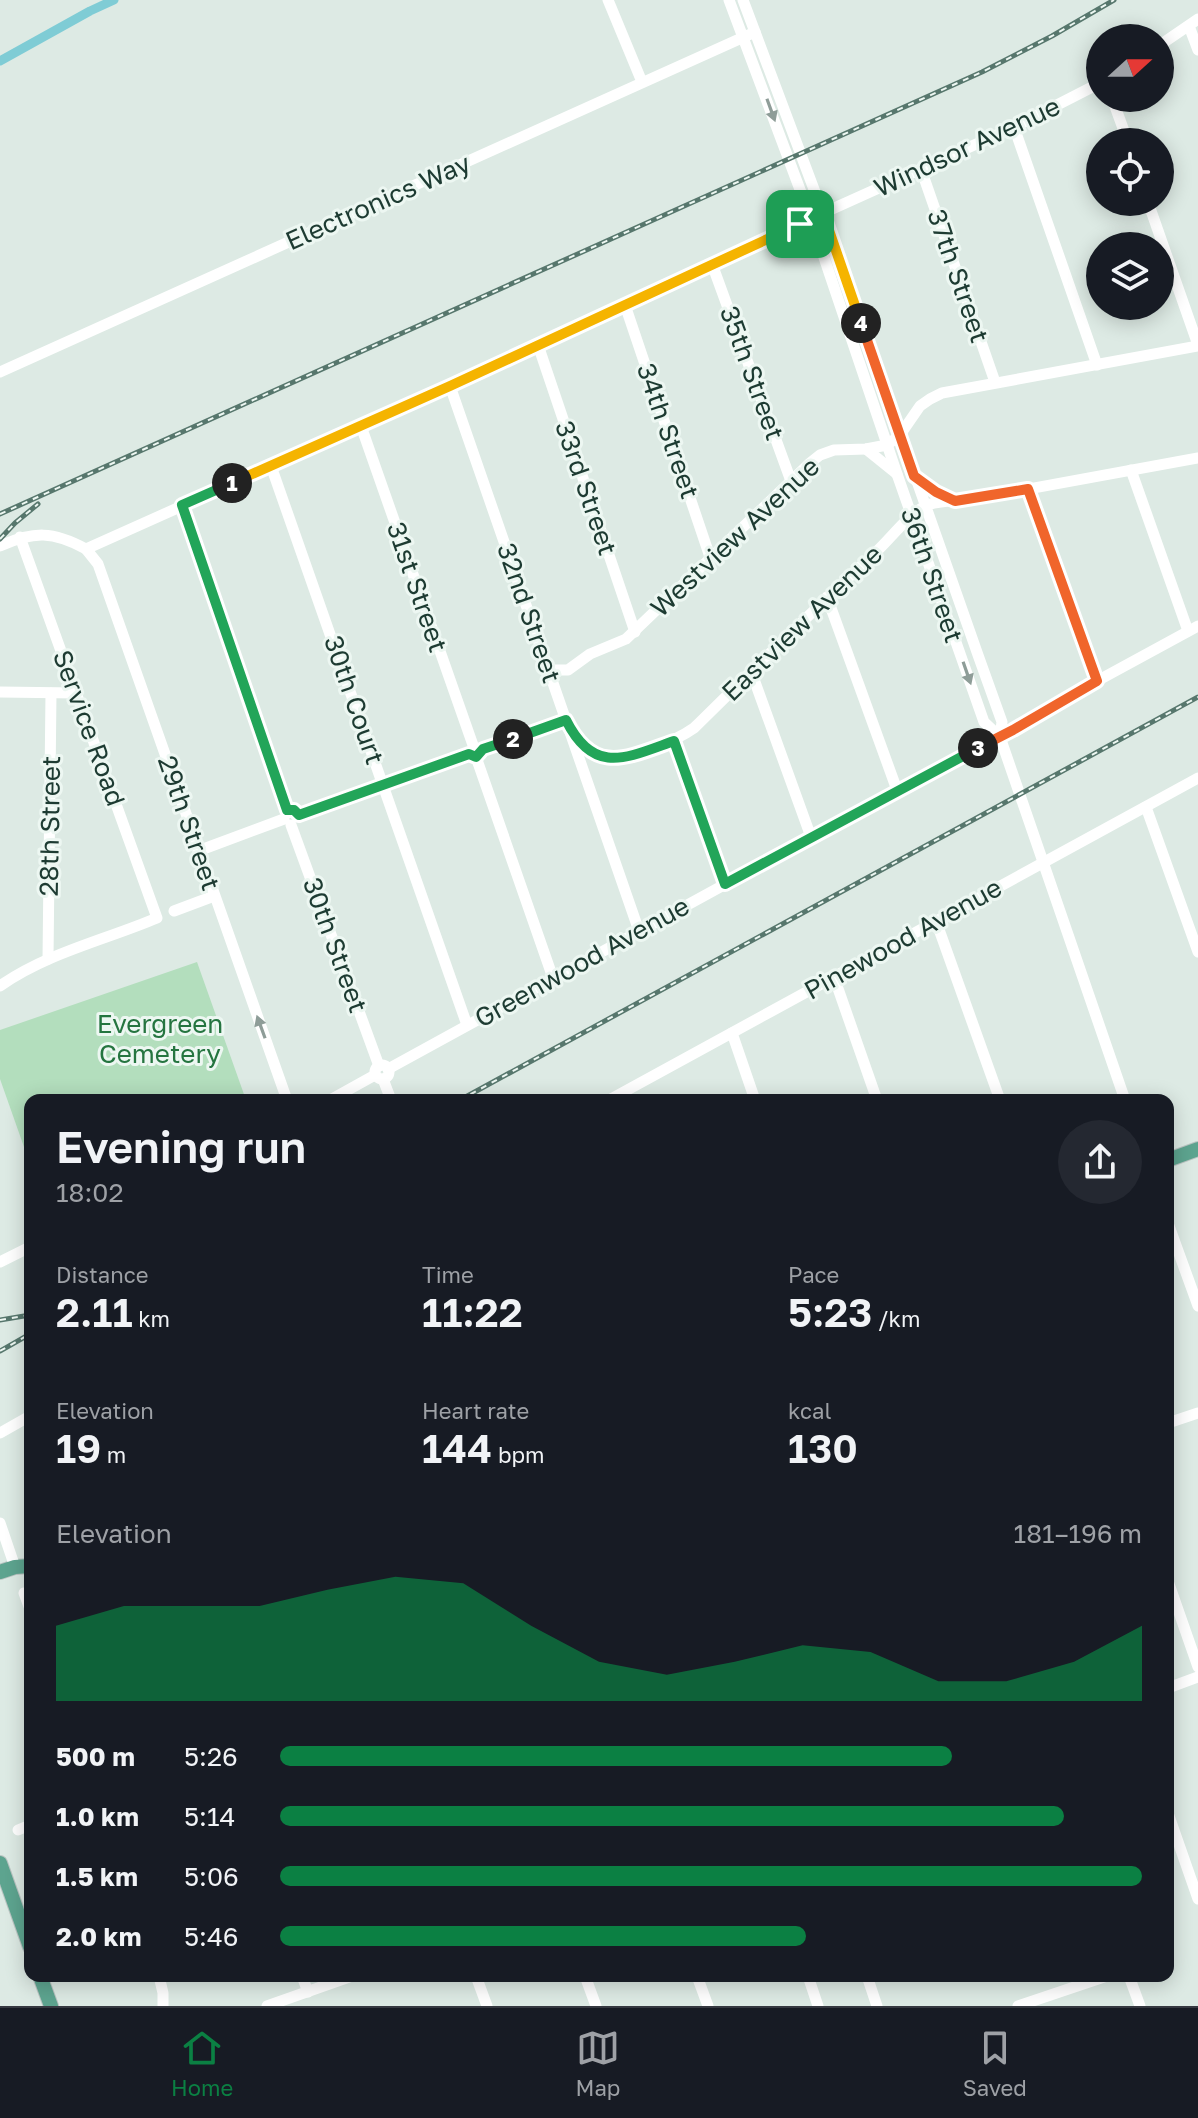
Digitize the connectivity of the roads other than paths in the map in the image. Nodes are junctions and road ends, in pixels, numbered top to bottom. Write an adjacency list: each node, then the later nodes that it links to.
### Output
1 (608, 0): 8 (street)
2 (729, 0): 5 (street, 36th Street)
3 (743, 0): 5 (street, 36th Street)
4 (1194, 23): 6 (street); 7 (street)
5 (750, 34): 8 (street, Electronics Way); 12 (street, 36th Street)
6 (1174, 36)
7 (1198, 50)
8 (642, 82): 19 (street, Electronics Way)
9 (1086, 90): 10 (street, Windsor Avenue)
10 (1014, 127): 11 (street, Windsor Avenue); 18 (street)
11 (921, 169): 12 (street, Windsor Avenue); 20 (street, 37th Street)
12 (817, 216): 14 (street, Windsor Avenue); 22 (street, 36th Street); 26 (street, 36th Street)
13 (1153, 216): 17 (street)
14 (712, 264): 15 (street, Windsor Avenue); 33 (street, 35th Street)
15 (625, 305): 16 (street, Windsor Avenue); 44 (street, 34th Street)
16 (538, 345): 21 (street, Windsor Avenue); 47 (street, 33rd Street)
17 (1198, 346): 18 (street, Westview Avenue)
18 (1097, 365): 20 (street, Westview Avenue)
19 (0, 372)
20 (995, 382): 23 (street, Westview Avenue)
21 (450, 386): 24 (street, Windsor Avenue); 48 (street, 32nd Street)
22 (889, 404): 23 (street); 25 (street, 36th Street)
23 (915, 411): 25 (street, Westview Avenue)
24 (361, 426): 29 (street, Windsor Avenue); 57 (street, 31st Street)
25 (900, 435): 26 (street, Westview Avenue); 32 (street, 36th Street)
26 (887, 445): 27 (street, Westview Avenue); 31 (street, 36th Street)
27 (866, 449): 31 (street); 33 (street, Westview Avenue)
28 (1198, 458): 30 (street, Eastview Avenue)
29 (271, 466): 36 (street, Windsor Avenue); 59 (street, 30th Court)
30 (1131, 470): 34 (street, Eastview Avenue); 46 (street)
31 (897, 474): 38 (street, 36th Street)
32 (914, 476): 35 (street); 37 (street, 36th Street)
33 (791, 481): 44 (street, Westview Avenue)
34 (1028, 489): 35 (street, Eastview Avenue); 50 (street)
35 (955, 501): 37 (street, Eastview Avenue)
36 (182, 505): 43 (street, Windsor Avenue); 62 (street, 30th Street)
37 (925, 506): 38 (street, Eastview Avenue); 55 (street, 36th Street)
38 (912, 516): 40 (street, Eastview Avenue); 41 (street, 36th Street)
39 (20, 537): 42 (street); 43 (street); 53 (street, Service Road)
40 (892, 537): 41 (street); 45 (street, Eastview Avenue)
41 (922, 544): 55 (street, 36th Street, one-way to 55)
42 (0, 546)
43 (86, 549): 64 (street, 29th Street)
44 (710, 557): 47 (street, Westview Avenue)
45 (827, 597): 49 (street, Eastview Avenue); 60 (street)
46 (1193, 628): 50 (street, Greenwood Avenue)
47 (635, 632): 48 (street, Westview Avenue)
48 (549, 670): 54 (street, 32nd Street)
49 (751, 671): 56 (street, Eastview Avenue); 63 (street)
50 (1097, 681): 55 (street, Greenwood Avenue)
51 (0, 692): 52 (street)
52 (51, 693): 53 (street); 72 (street, 28th Street)
53 (76, 693): 72 (street, Service Road)
54 (566, 720): 56 (street, Eastview Avenue); 57 (street); 70 (street, 32nd Street)
55 (1000, 737): 60 (street, Greenwood Avenue); 65 (street, 36th Street)
56 (674, 741): 66 (street)
57 (475, 753): 59 (street); 74 (street, 31st Street)
58 (1198, 778): 61 (street, Pinewood Avenue)
59 (383, 785): 62 (street); 76 (street, 30th Court)
60 (897, 790): 63 (street, Greenwood Avenue)
61 (1146, 807): 65 (street, Pinewood Avenue); 71 (street)
62 (290, 817): 64 (street); 78 (street, 30th Street)
63 (811, 837): 66 (street, Greenwood Avenue)
64 (198, 851): 67 (street, 29th Street)
65 (1043, 863): 69 (street, Pinewood Avenue); 86 (street, 36th Street)
66 (725, 884): 70 (street, Greenwood Avenue)
67 (214, 896): 68 (street); 79 (street, 29th Street, one-way to 67)
68 (174, 911)
69 (936, 921): 73 (street, Pinewood Avenue); 85 (street)
70 (639, 931): 74 (street, Greenwood Avenue)
71 (1198, 952)
72 (48, 959): 75 (street)
73 (834, 977): 77 (street, Pinewood Avenue); 84 (street)
74 (553, 978): 76 (street, Greenwood Avenue)
75 (0, 986)
76 (467, 1025): 78 (street, Greenwood Avenue)
77 (732, 1033): 82 (street, Pinewood Avenue); 83 (street)
78 (381, 1072): 80 (street, Greenwood Avenue); 81 (street, 30th Street)
79 (285, 1094)
80 (341, 1094)
81 (389, 1094)
82 (631, 1094)
83 (753, 1094)
84 (875, 1094)
85 (998, 1094)
86 (1123, 1094)
87 (1198, 1149): 88 (main road)
88 (1174, 1158)
89 (1174, 1240): 92 (street)
90 (24, 1250): 91 (street)
91 (0, 1262)
92 (1198, 1306)
93 (1198, 1413): 95 (street)
94 (24, 1419): 96 (street)
95 (1174, 1421)
96 (0, 1433)
97 (0, 1523): 98 (street)
98 (23, 1566): 99 (main road)
99 (0, 1572)
100 (1174, 1598): 101 (street)
101 (1198, 1667)
102 (1198, 1677): 103 (street)
103 (1174, 1686)
104 (1174, 1830): 106 (street)
105 (0, 1863): 107 (main road)
106 (1198, 1899)
107 (24, 1930)
108 (42, 1982): 121 (main road)
109 (160, 1982): 122 (street)
110 (303, 1982): 119 (street)
111 (335, 1982): 119 (street)
112 (478, 1982): 125 (street)
113 (587, 1982): 126 (street)
114 (699, 1982): 127 (street)
115 (810, 1982): 128 (street)
116 (869, 1982): 129 (street)
117 (1078, 1982): 120 (street)
118 (1131, 1982): 131 (street)
119 (305, 1993): 123 (street); 124 (street)
120 (1032, 2004): 130 (street)
121 (51, 2006)
122 (163, 2006)
123 (267, 2006)
124 (306, 2006)
125 (487, 2006)
126 (596, 2006)
127 (708, 2006)
128 (818, 2006)
129 (877, 2006)
130 (1018, 2006)
131 (1140, 2006)

